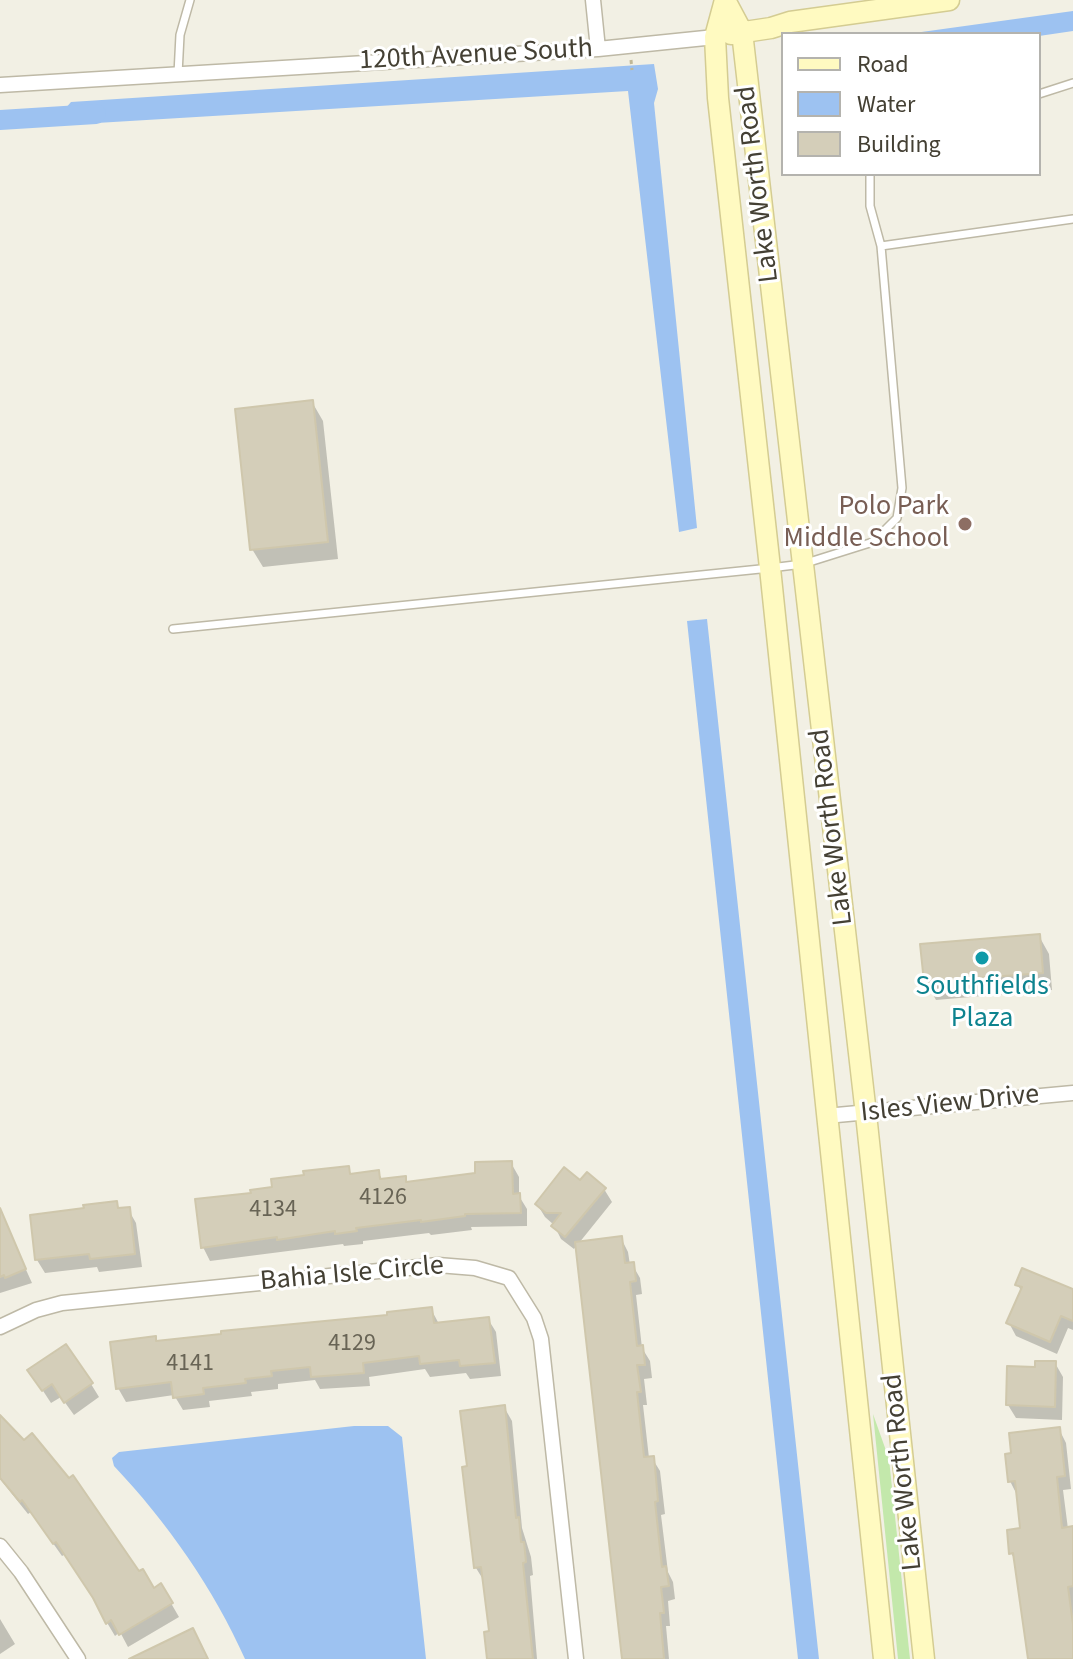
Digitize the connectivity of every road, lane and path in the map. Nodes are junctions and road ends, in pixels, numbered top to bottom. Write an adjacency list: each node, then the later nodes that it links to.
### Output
1 (190, 0): 10 (lane)
2 (593, 0): 7 (street)
3 (725, 0): 5 (street, Lake Worth Road); 6 (street, Lake Worth Road)
4 (949, 0): 5 (street, 120th Avenue South)
5 (742, 32): 6 (street, 120th Avenue South); 17 (street, Lake Worth Road)
6 (715, 37): 7 (street, 120th Avenue South); 18 (street, Lake Worth Road)
7 (598, 49): 10 (street, 120th Avenue South)
8 (631, 60): 9 (path)
9 (632, 70)
10 (178, 74): 12 (street, 120th Avenue South)
11 (1073, 83): 13 (lane)
12 (0, 85)
13 (1041, 93)
14 (870, 176): 16 (lane)
15 (1073, 219): 16 (lane)
16 (881, 246): 17 (lane)
17 (803, 564): 18 (lane); 21 (street, Lake Worth Road)
18 (770, 568): 19 (lane); 22 (street, Lake Worth Road)
19 (173, 629)
20 (1073, 1093): 21 (street, Isles View Drive)
21 (866, 1114): 22 (street, Isles View Drive); 28 (street, Lake Worth Road)
22 (826, 1116): 27 (street, Lake Worth Road)
23 (0, 1327): 26 (street, Bahia Isle Circle)
24 (0, 1546): 25 (street)
25 (78, 1659)
26 (576, 1659)
27 (884, 1659)
28 (924, 1659)

